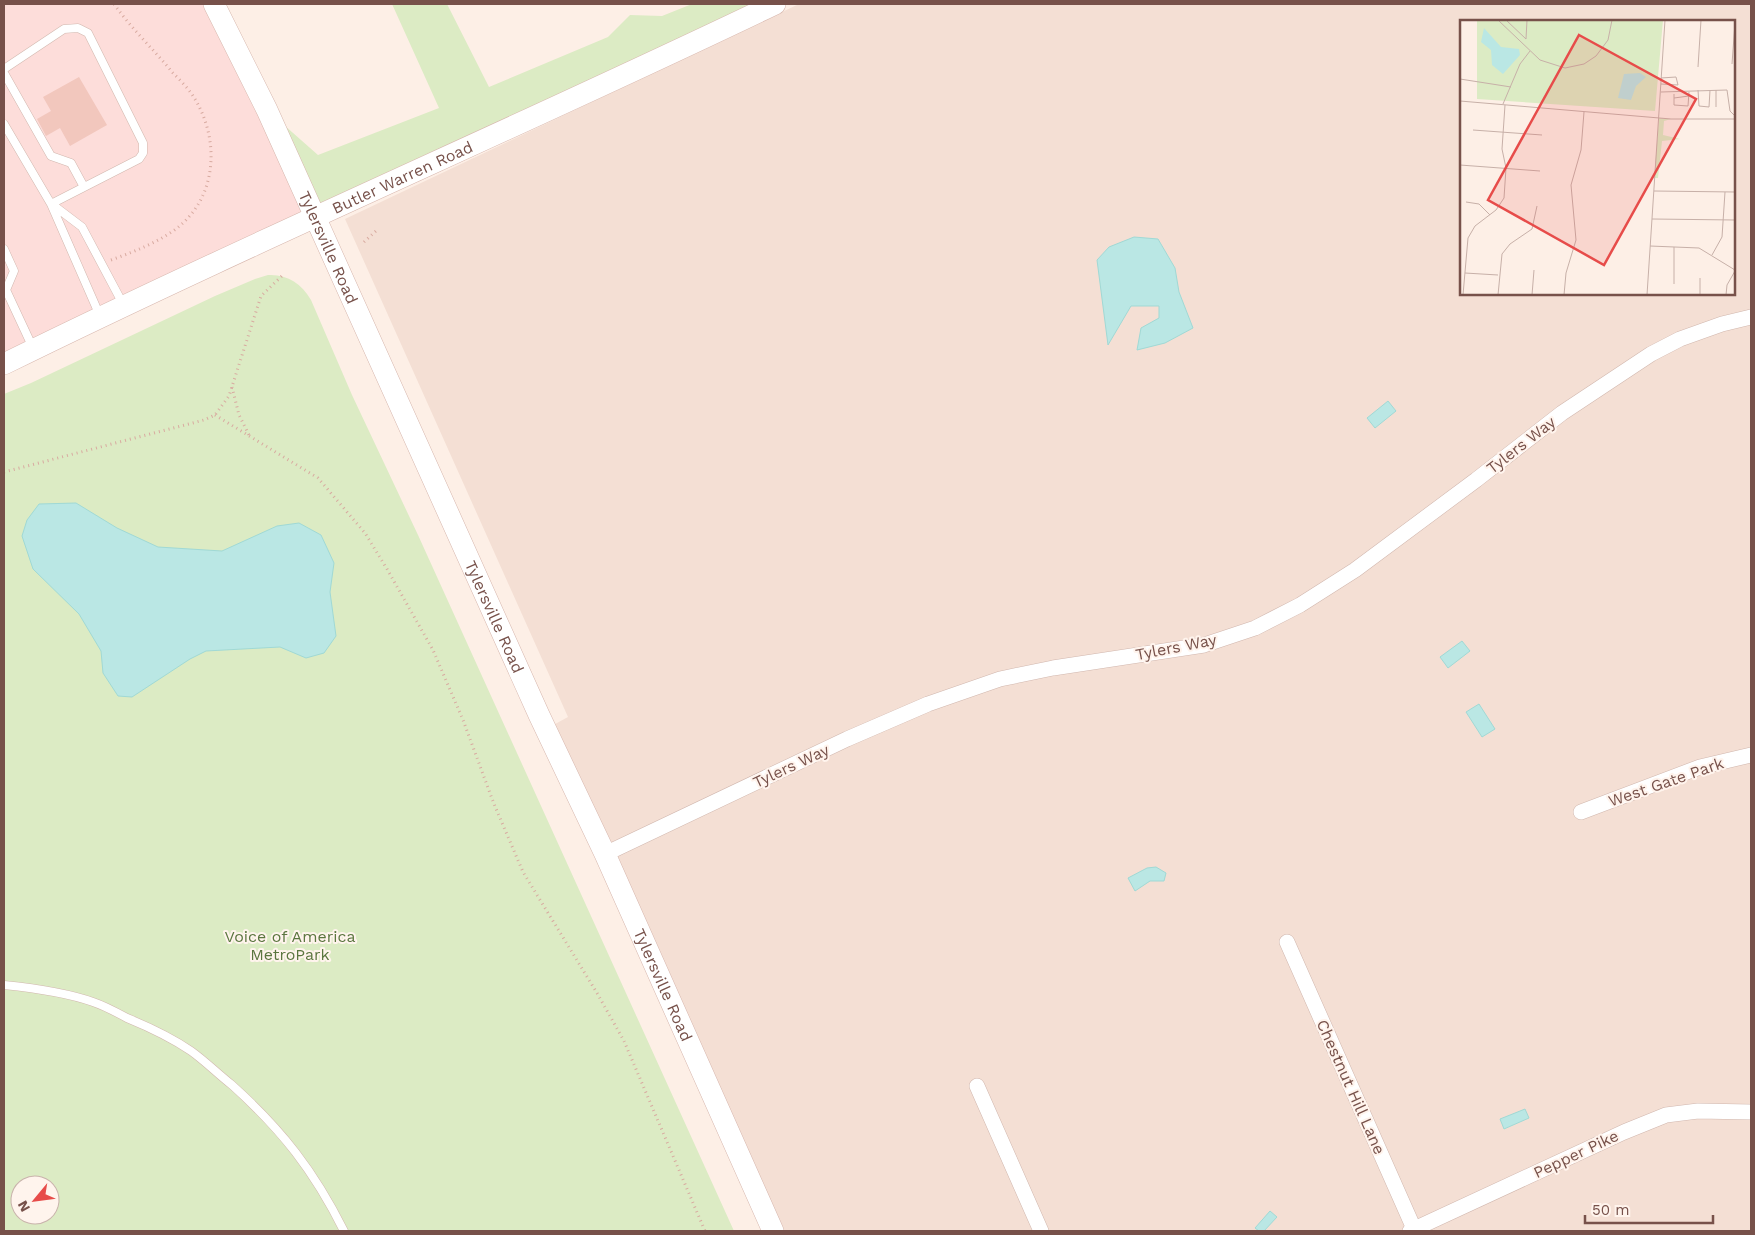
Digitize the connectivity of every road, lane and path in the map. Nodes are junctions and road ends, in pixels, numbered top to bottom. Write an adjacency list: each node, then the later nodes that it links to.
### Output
1 (114, 4): 13 (path)
2 (214, 4): 9 (main road, Tylersville Road)
3 (775, 4): 9 (main road, Butler Warren Road)
4 (4, 69): 7 (lane)
5 (4, 73): 7 (lane)
6 (4, 124): 8 (lane)
7 (84, 187): 8 (lane)
8 (51, 204): 13 (lane); 16 (lane)
9 (316, 217): 15 (main road, Butler Warren Road); 26 (main road, Tylersville Road)
10 (377, 230): 11 (path)
11 (364, 242)
12 (4, 249): 18 (lane)
13 (102, 264): 15 (lane)
14 (284, 274): 20 (path)
15 (124, 306): 16 (main road, Butler Warren Road)
16 (100, 316): 18 (main road, Butler Warren Road)
17 (1751, 317): 26 (street, Tylers Way)
18 (34, 350): 19 (main road, Butler Warren Road)
19 (4, 364)
20 (232, 387): 21 (path); 22 (path)
21 (215, 415): 22 (path); 23 (path)
22 (251, 438): 33 (path)
23 (4, 472)
24 (1751, 755): 25 (street, West Gate Park)
25 (1581, 812)
26 (605, 854): 34 (main road, Tylersville Road)
27 (1287, 942): 31 (street, Chestnut Hill Lane)
28 (4, 985): 32 (lane)
29 (977, 1086): 35 (street)
30 (1751, 1112): 31 (street, Pepper Pike)
31 (1413, 1230)
32 (344, 1231)
33 (705, 1231)
34 (773, 1231)
35 (1041, 1231)

